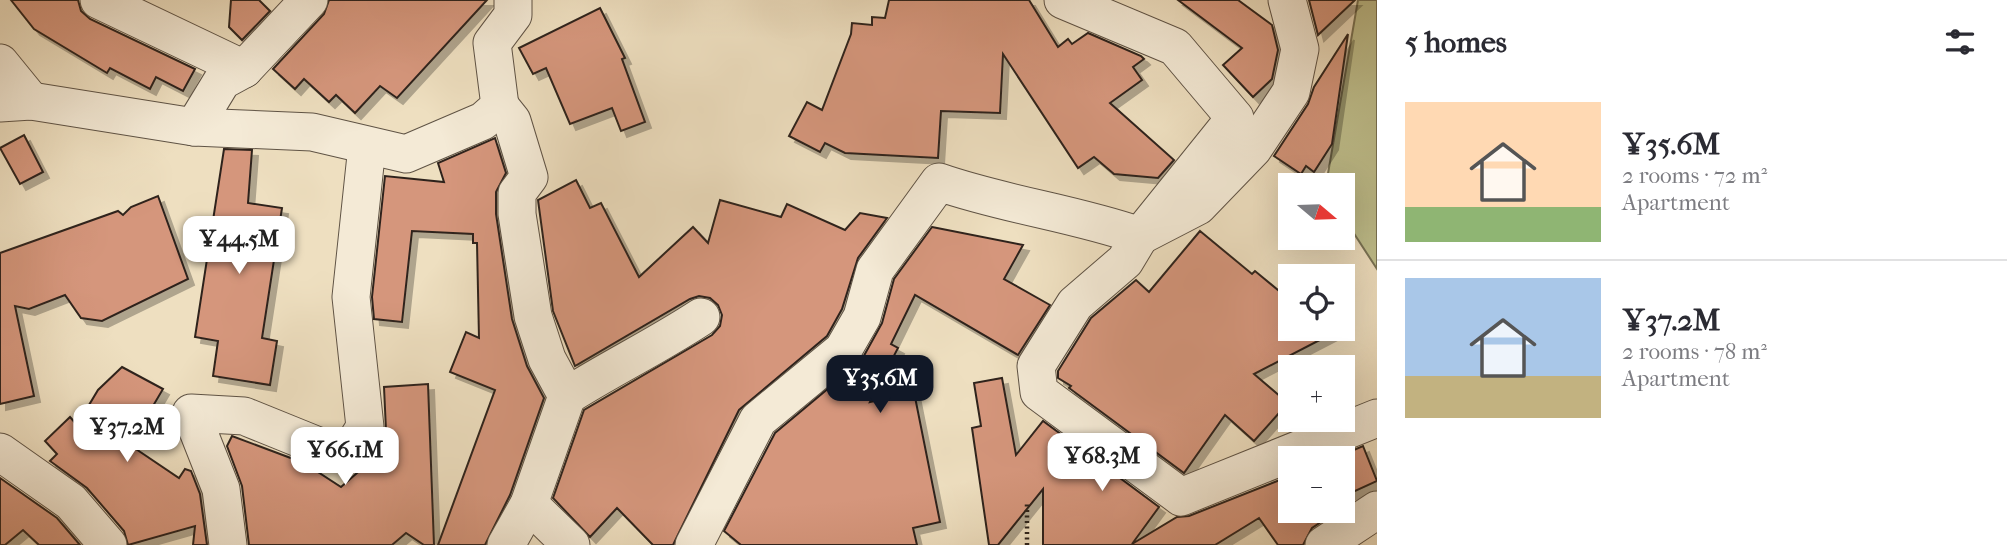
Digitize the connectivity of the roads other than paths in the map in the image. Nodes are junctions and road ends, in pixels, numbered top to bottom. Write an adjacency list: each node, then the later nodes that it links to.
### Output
1 (99, 0): 7 (street)
2 (309, 0): 7 (street)
3 (513, 0): 9 (street)
4 (1063, 0): 12 (street)
5 (1287, 0): 12 (street)
6 (0, 63): 8 (street)
7 (244, 69): 10 (street)
8 (15, 102): 10 (street)
9 (500, 106): 11 (street); 14 (street)
10 (194, 127): 11 (street)
11 (367, 146): 21 (street)
12 (1140, 236): 15 (street); 19 (street)
13 (701, 317): 14 (street)
14 (567, 396): 17 (street)
15 (1377, 418)
16 (0, 452): 20 (street)
17 (529, 504): 22 (street); 23 (street)
18 (1377, 510): 24 (street)
19 (699, 544)
20 (108, 545)
21 (228, 545)
22 (506, 545)
23 (571, 545)
24 (1324, 545)

